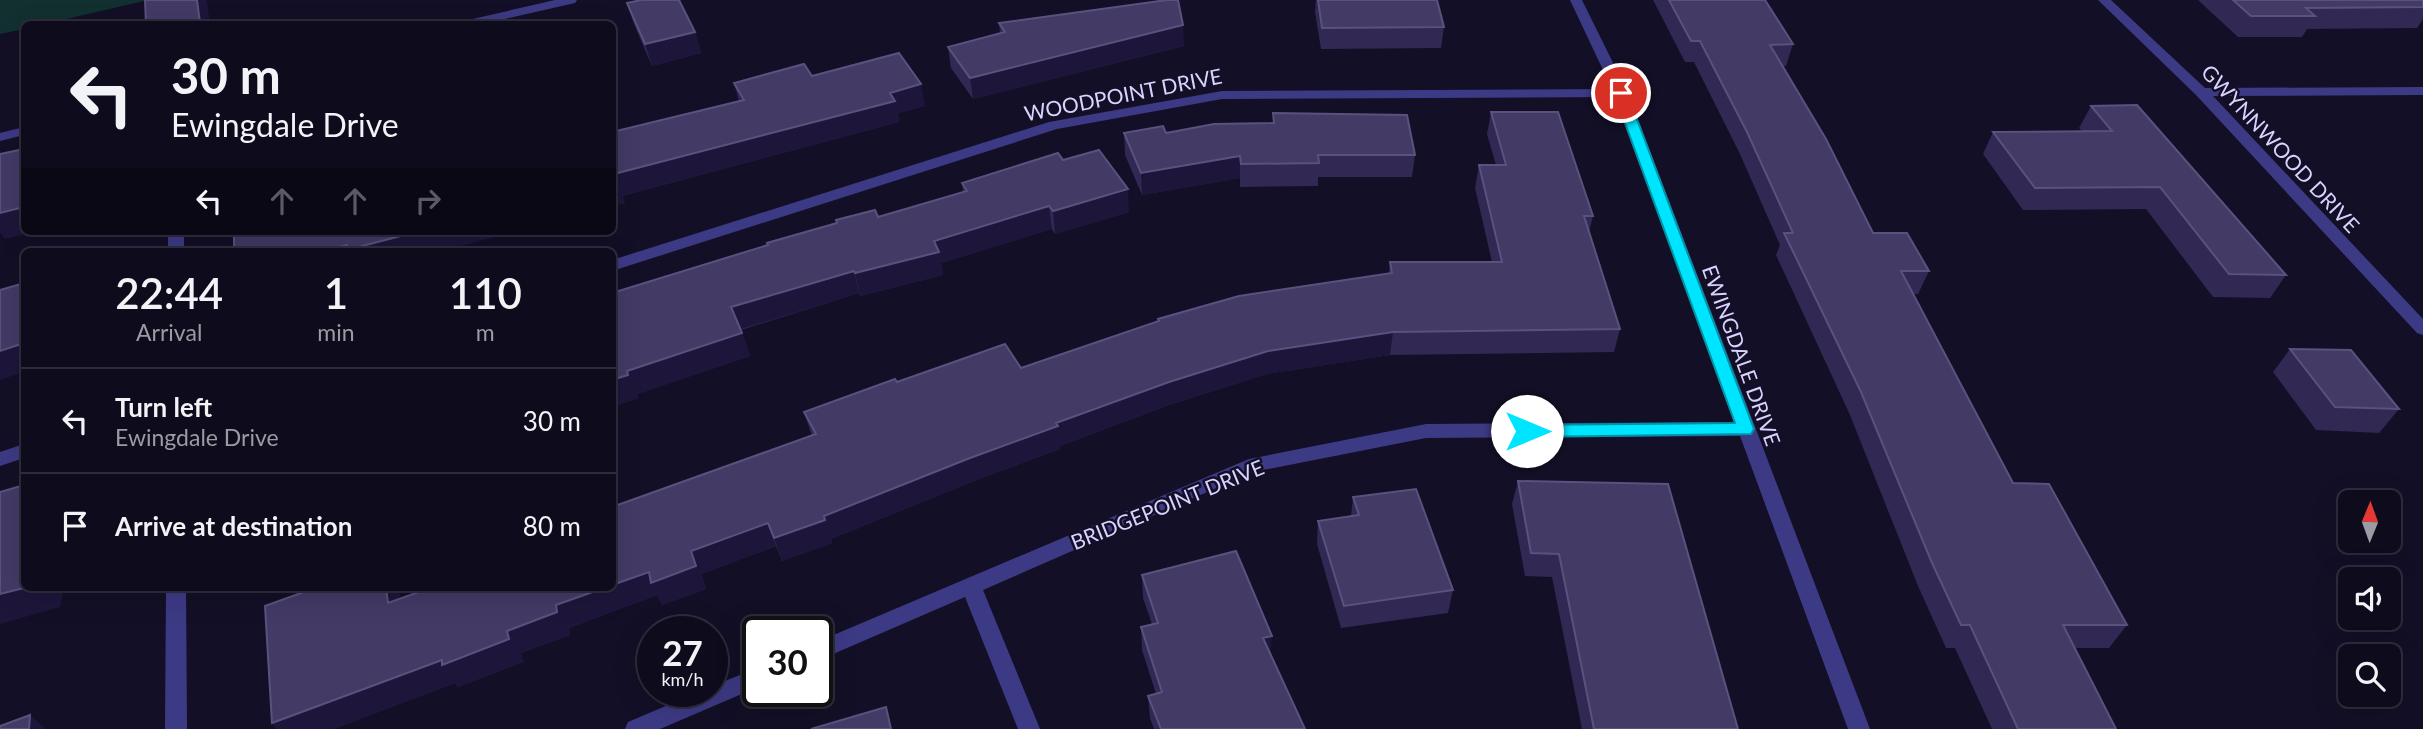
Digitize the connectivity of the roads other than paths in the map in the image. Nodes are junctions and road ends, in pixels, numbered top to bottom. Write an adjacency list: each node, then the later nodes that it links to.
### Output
1 (571, 0): 4 (street)
2 (1576, 0): 7 (street, EWINGDALE DRIVE)
3 (2104, 0): 6 (street, GWYNNWOOD DRIVE)
4 (482, 21)
5 (2423, 91): 6 (street)
6 (2201, 92): 11 (street, GWYNNWOOD DRIVE)
7 (1621, 93): 10 (street, WOODPOINT DRIVE); 12 (street, EWINGDALE DRIVE)
8 (21, 132): 9 (street)
9 (0, 137)
10 (616, 265)
11 (2423, 329)
12 (1745, 429): 15 (street, BRIDGEPOINT DRIVE); 22 (street, EWINGDALE DRIVE)
13 (21, 452): 14 (street)
14 (0, 458)
15 (971, 586): 17 (street, BRIDGEPOINT DRIVE); 21 (street)
16 (176, 591): 19 (street)
17 (833, 645)
18 (742, 684): 20 (street)
19 (176, 729)
20 (636, 729)
21 (1029, 729)
22 (1859, 729)

